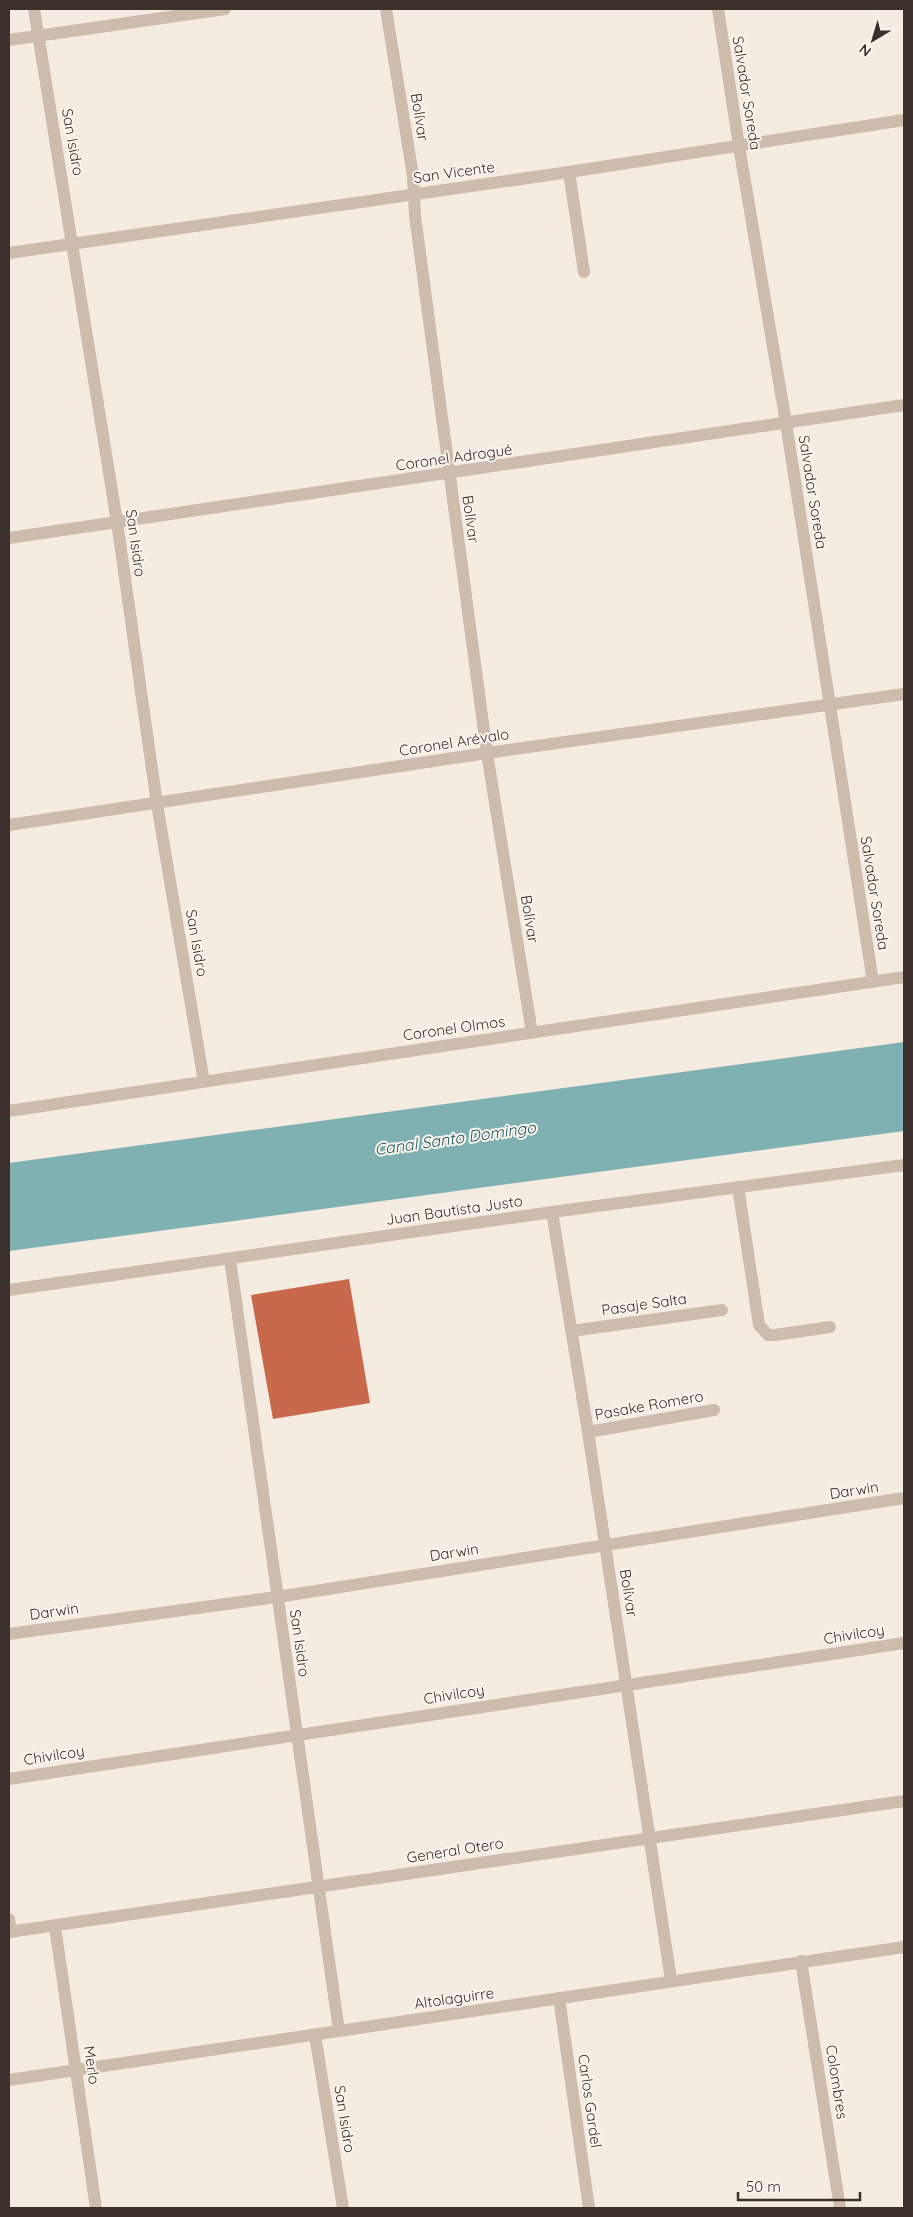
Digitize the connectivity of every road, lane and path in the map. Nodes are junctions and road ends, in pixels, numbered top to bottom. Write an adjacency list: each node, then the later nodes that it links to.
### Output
1 (34, 9): 5 (street, San Isidro)
2 (225, 9): 5 (street)
3 (386, 9): 10 (street, Bolívar)
4 (718, 9): 8 (street, Salvador Soreda)
5 (38, 35): 6 (street); 11 (street, San Isidro)
6 (9, 40)
7 (904, 120): 8 (street, San Vicente)
8 (739, 146): 9 (street, San Vicente); 15 (street, Salvador Soreda)
9 (569, 172): 10 (street, San Vicente); 13 (street)
10 (415, 194): 11 (street, San Vicente); 16 (street, Bolívar)
11 (74, 243): 12 (street, San Vicente); 17 (street, San Isidro)
12 (9, 253)
13 (584, 272)
14 (904, 405): 15 (street, Coronel Adrogué)
15 (786, 423): 16 (street, Coronel Adrogué); 20 (street, Salvador Soreda)
16 (448, 474): 17 (street, Coronel Adrogué); 21 (street, Bolívar)
17 (117, 522): 18 (street, Coronel Adrogué); 22 (street, San Isidro)
18 (9, 538)
19 (904, 694): 20 (street, Coronel Arévalo)
20 (829, 706): 21 (street, Coronel Arévalo); 25 (street, Salvador Soreda)
21 (487, 753): 22 (street, Coronel Arévalo); 26 (street, Bolívar)
22 (157, 804): 23 (street, Coronel Arévalo); 27 (street, San Isidro)
23 (9, 825)
24 (904, 977): 25 (street, Coronel Olmos)
25 (872, 982): 26 (street, Coronel Olmos)
26 (532, 1033): 27 (street, Coronel Olmos)
27 (204, 1082): 28 (street, Coronel Olmos)
28 (9, 1111)
29 (904, 1165): 30 (street, Juan Bautista Justo)
30 (738, 1187): 31 (street, Juan Bautista Justo); 35 (street)
31 (552, 1212): 32 (street, Juan Bautista Justo); 36 (street, Bolívar)
32 (230, 1259): 33 (street, Juan Bautista Justo); 41 (street, San Isidro)
33 (9, 1290)
34 (722, 1310): 36 (street, Pasaje Salta)
35 (830, 1327)
36 (572, 1331): 38 (street, Bolívar)
37 (714, 1410): 38 (street, Pasake Romero)
38 (588, 1432): 40 (street, Bolívar)
39 (904, 1498): 40 (street, Darwin)
40 (605, 1545): 41 (street, Darwin); 44 (street, Bolívar)
41 (277, 1597): 42 (street, Darwin); 45 (street, San Isidro)
42 (9, 1634)
43 (904, 1643): 44 (street, Chivilcoy)
44 (626, 1685): 45 (street, Chivilcoy); 48 (street, Bolívar)
45 (297, 1734): 46 (street, Chivilcoy); 49 (street, San Isidro)
46 (9, 1779)
47 (904, 1801): 48 (street, General Otero)
48 (650, 1838): 49 (street, General Otero); 54 (street, Bolívar)
49 (318, 1887): 50 (street, General Otero); 56 (street, San Isidro)
50 (55, 1927): 51 (street, General Otero); 58 (street, Merlo)
51 (9, 1928)
52 (904, 1947): 53 (street, Altolaguirre)
53 (801, 1961): 54 (street, Altolaguirre); 63 (street, Colombres)
54 (671, 1980): 55 (street, Altolaguirre)
55 (559, 1998): 56 (street, Altolaguirre); 62 (street, Carlos Gardel)
56 (340, 2031): 57 (street, Altolaguirre)
57 (315, 2035): 58 (street, Altolaguirre); 61 (street, San Isidro)
58 (76, 2070): 59 (street, Altolaguirre); 60 (street, Merlo)
59 (9, 2080)
60 (96, 2208)
61 (343, 2208)
62 (589, 2208)
63 (840, 2208)

